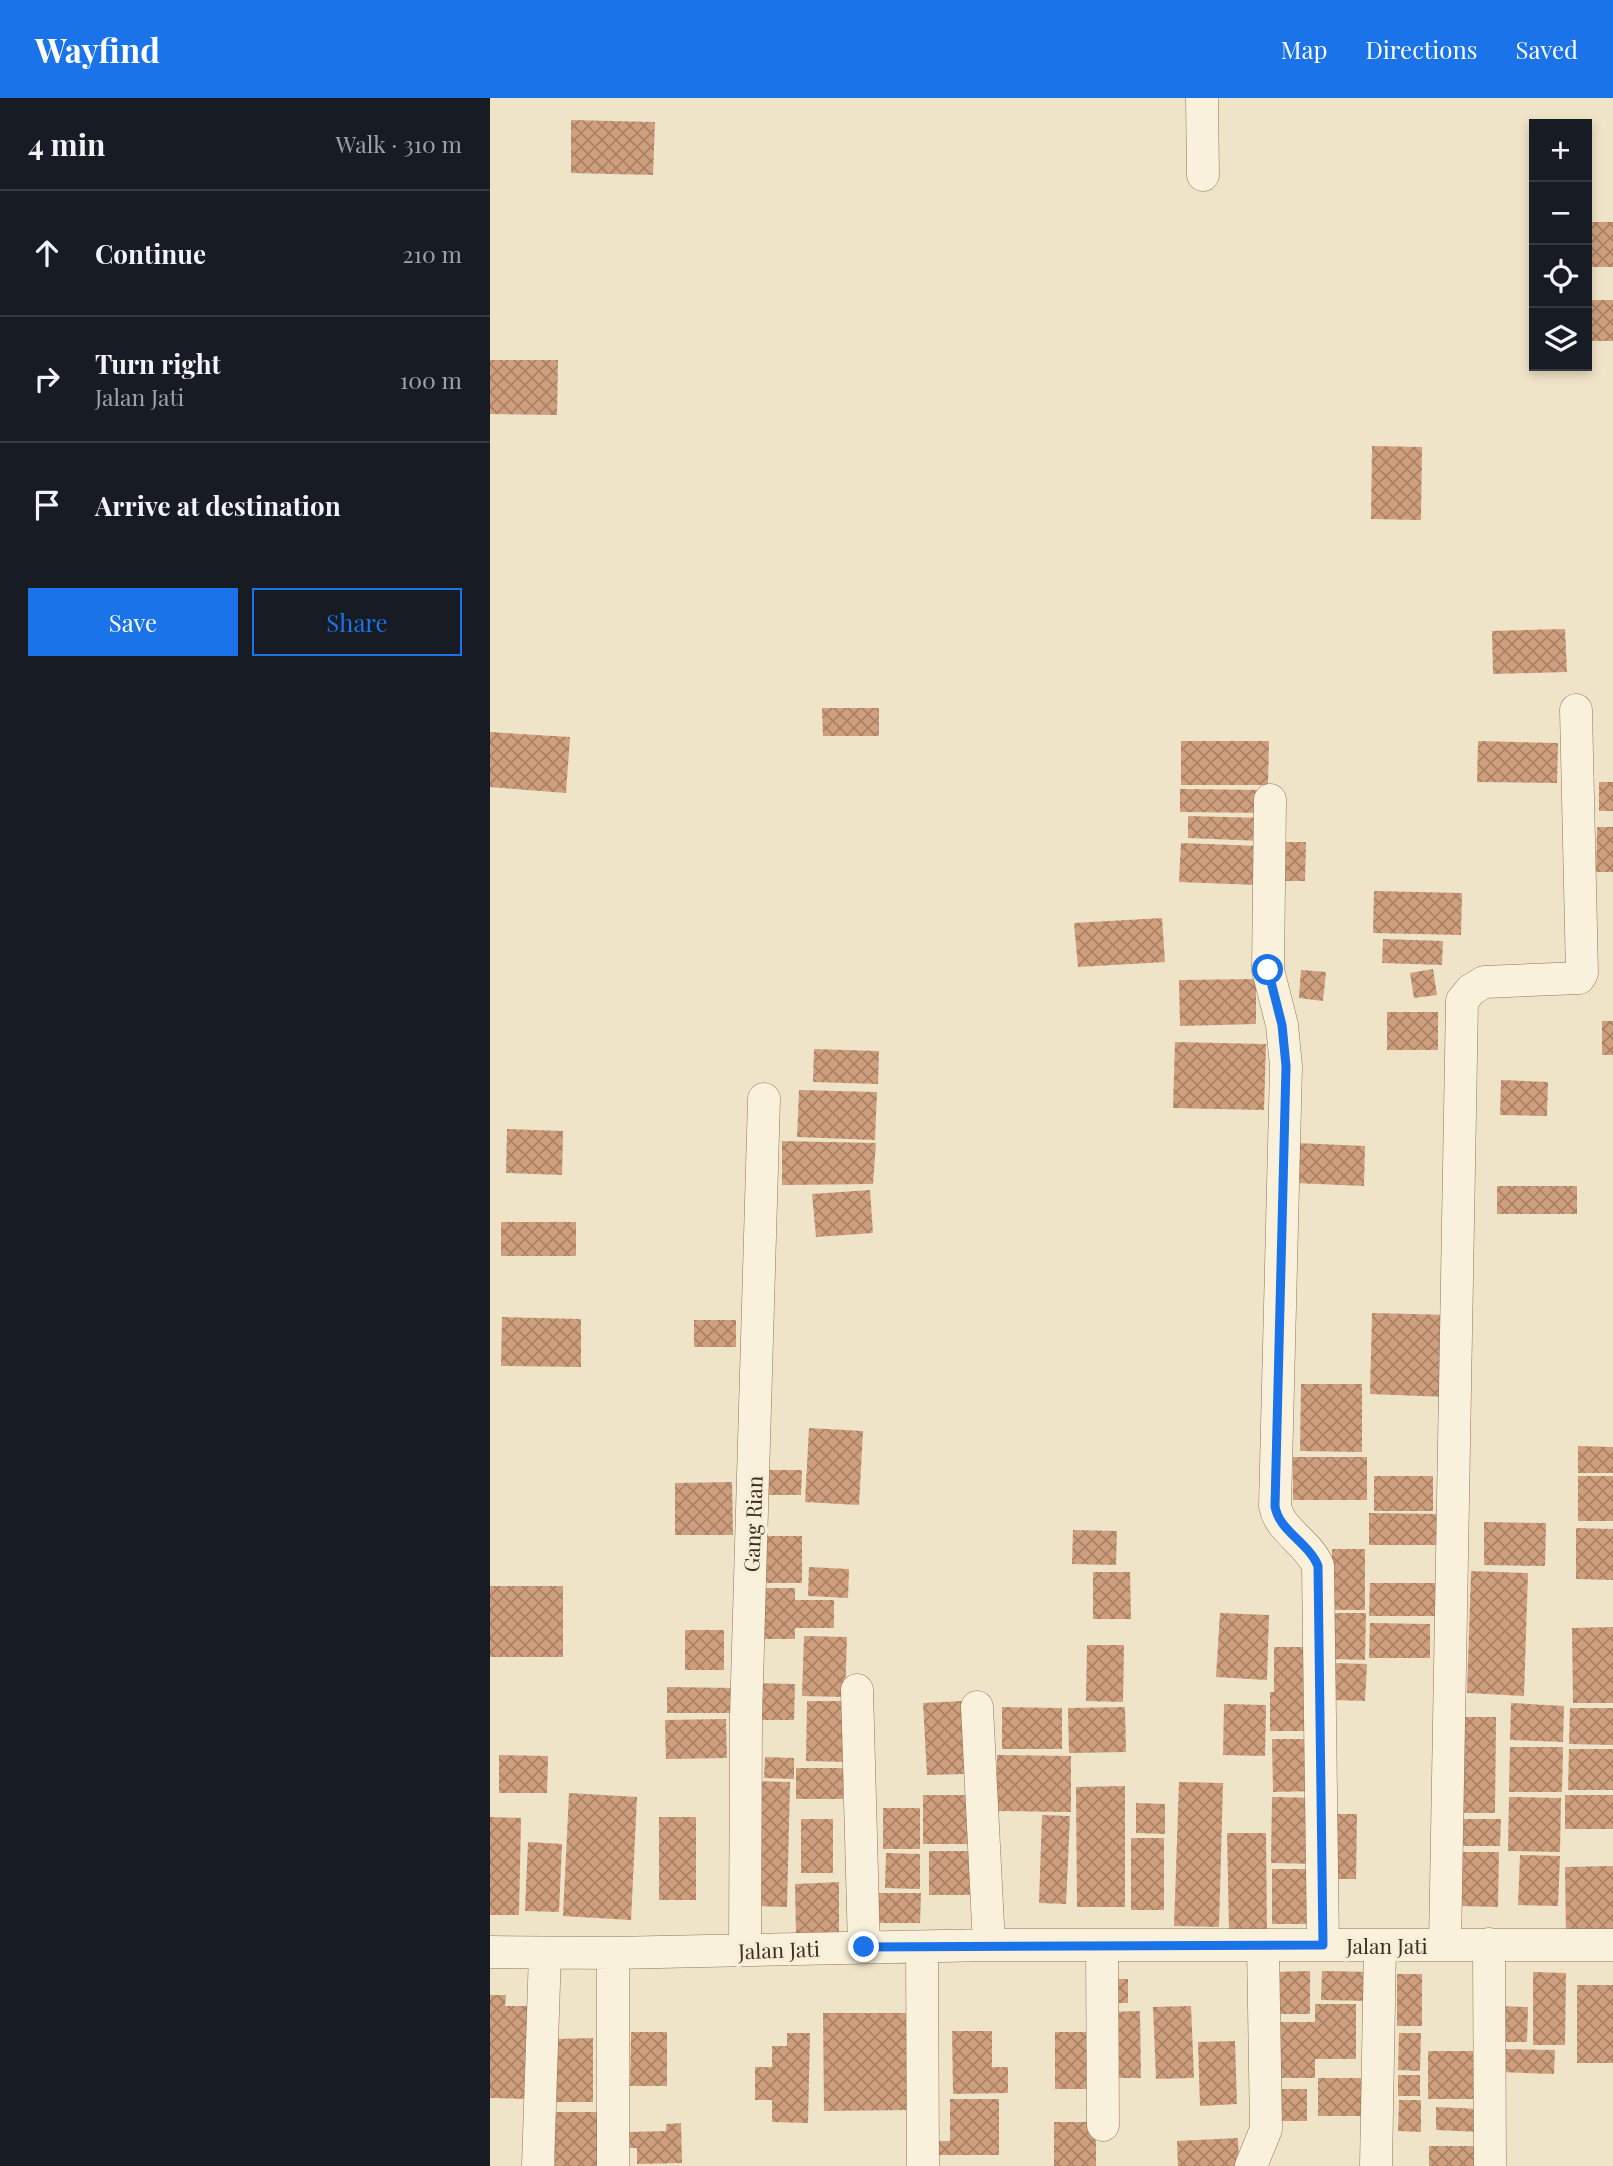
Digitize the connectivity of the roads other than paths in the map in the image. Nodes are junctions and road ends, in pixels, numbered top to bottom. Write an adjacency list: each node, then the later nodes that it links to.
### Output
1 (1202, 98): 2 (street)
2 (1203, 175)
3 (1576, 710): 13 (street)
4 (1270, 800): 12 (street)
5 (764, 1099): 18 (street, Gang Rian)
6 (857, 1690): 16 (street)
7 (977, 1707): 9 (street)
8 (1489, 1944): 13 (street, Jalan Jati); 14 (street, Jalan Jati); 28 (street)
9 (989, 1945): 10 (street, Jalan Jati); 17 (street, Jalan Jati)
10 (1102, 1945): 11 (street, Jalan Jati); 22 (street)
11 (1263, 1945): 12 (street, Jalan Jati); 26 (street)
12 (1323, 1945): 15 (street, Jalan Jati)
13 (1445, 1945): 15 (street, Jalan Jati)
14 (1613, 1945)
15 (1380, 1946): 27 (street)
16 (864, 1947): 17 (street, Jalan Jati); 18 (street, Jalan Jati)
17 (922, 1947): 25 (street)
18 (745, 1950): 21 (street, Jalan Jati)
19 (490, 1952): 20 (street, Jalan Jati)
20 (545, 1952): 21 (street, Jalan Jati); 23 (street)
21 (614, 1953): 24 (street)
22 (1103, 2125)
23 (538, 2166)
24 (613, 2166)
25 (923, 2166)
26 (1251, 2166)
27 (1376, 2166)
28 (1490, 2166)

